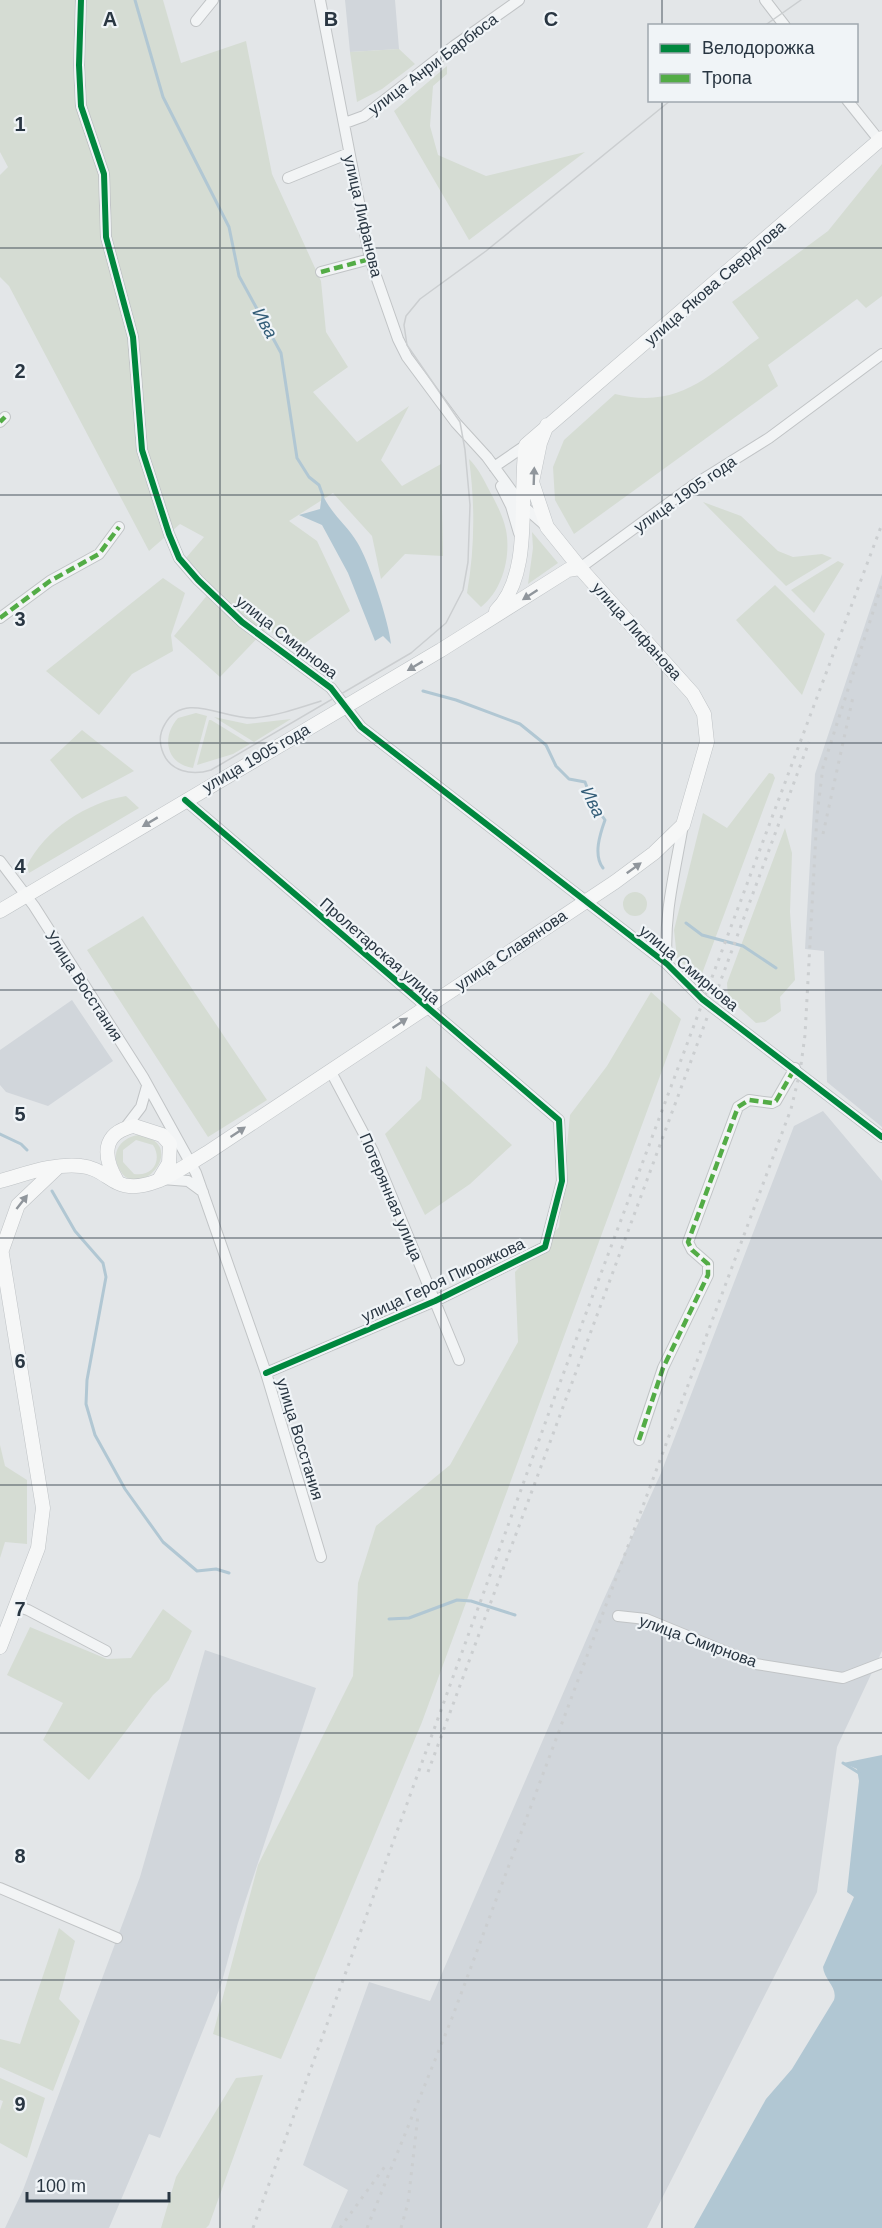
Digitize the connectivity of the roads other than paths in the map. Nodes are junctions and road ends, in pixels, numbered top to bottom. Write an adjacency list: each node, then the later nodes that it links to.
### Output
1 (81, 0): 28 (street, улица Смирнова)
2 (213, 0): 6 (street)
3 (320, 0): 9 (street, улица Лифанова)
4 (519, 0): 9 (street, улица Анри Барбюса)
5 (765, 0): 7 (street)
6 (196, 21)
7 (783, 24)
8 (849, 102): 10 (street)
9 (345, 123): 11 (street, улица Лифанова)
10 (881, 139): 16 (main road, улица Якова Свердлова)
11 (349, 153): 12 (street); 13 (street, улица Лифанова)
12 (288, 178)
13 (369, 259): 14 (street); 17 (street, улица Лифанова)
14 (321, 272)
15 (882, 354): 24 (street, улица 1905 года)
16 (547, 425): 18 (main road, улица Якова Свердлова); 22 (main road, one-way to 16)
17 (474, 442): 19 (street, улица Лифанова); 23 (street, улица Лифанова)
18 (526, 445): 19 (street); 20 (main road)
19 (494, 467): 20 (street, улица Лифанова)
20 (522, 505): 22 (street, улица Лифанова); 23 (main road, улица 1905 года)
21 (119, 527): 25 (street)
22 (546, 527): 24 (main road)
23 (521, 542): 26 (main road, улица 1905 года)
24 (580, 568): 26 (main road, улица 1905 года, one-way to 26); 27 (main road, улица Лифанова)
25 (0, 618)
26 (482, 626): 28 (main road, улица 1905 года, one-way to 28)
27 (693, 694): 30 (main road, улица Славянова)
28 (346, 707): 29 (main road, улица 1905 года); 33 (street, улица Смирнова)
29 (185, 800): 32 (main road, улица 1905 года, one-way to 32); 36 (street, Пролетарская улица)
30 (683, 825): 33 (main road, улица Славянова, one-way to 30); 35 (street)
31 (0, 861): 32 (street)
32 (27, 895): 34 (main road, улица 1905 года); 39 (street, Улица Восстания)
33 (585, 901): 35 (street, улица Смирнова); 36 (main road, улица Славянова)
34 (0, 911)
35 (667, 964): 37 (street, улица Смирнова)
36 (425, 1006): 38 (main road, улица Славянова, one-way to 36); 41 (street, Пролетарская улица)
37 (795, 1068): 43 (street, улица Смирнова); 57 (street)
38 (330, 1070): 45 (main road, улица Славянова, one-way to 38); 54 (street, Потерянная улица)
39 (145, 1082): 40 (street, Улица Восстания); 42 (street)
40 (157, 1103): 44 (street); 45 (street)
41 (559, 1120): 54 (street, улица Героя Пирожкова)
42 (125, 1128): 44 (main road); 51 (main road)
43 (882, 1137)
44 (170, 1144): 45 (street); 49 (main road)
45 (188, 1164): 49 (main road, улица Славянова); 52 (street, улица Восстания)
46 (59, 1166): 48 (main road); 51 (main road); 53 (main road, one-way to 46)
47 (0, 1170): 48 (main road)
48 (26, 1174): 50 (main road)
49 (159, 1179): 51 (main road); 52 (street)
50 (0, 1181)
51 (118, 1183)
52 (205, 1193): 56 (street, улица Восстания)
53 (1, 1246): 59 (main road)
54 (435, 1301): 55 (street, Потерянная улица); 56 (street, улица Героя Пирожкова)
55 (459, 1360)
56 (266, 1373): 58 (street, улица Восстания)
57 (639, 1440)
58 (321, 1557)
59 (16, 1606): 61 (main road); 62 (street)
60 (618, 1616): 63 (street, улица Смирнова)
61 (0, 1647)
62 (106, 1651)
63 (882, 1663)
64 (0, 1888): 65 (street)
65 (117, 1938)

